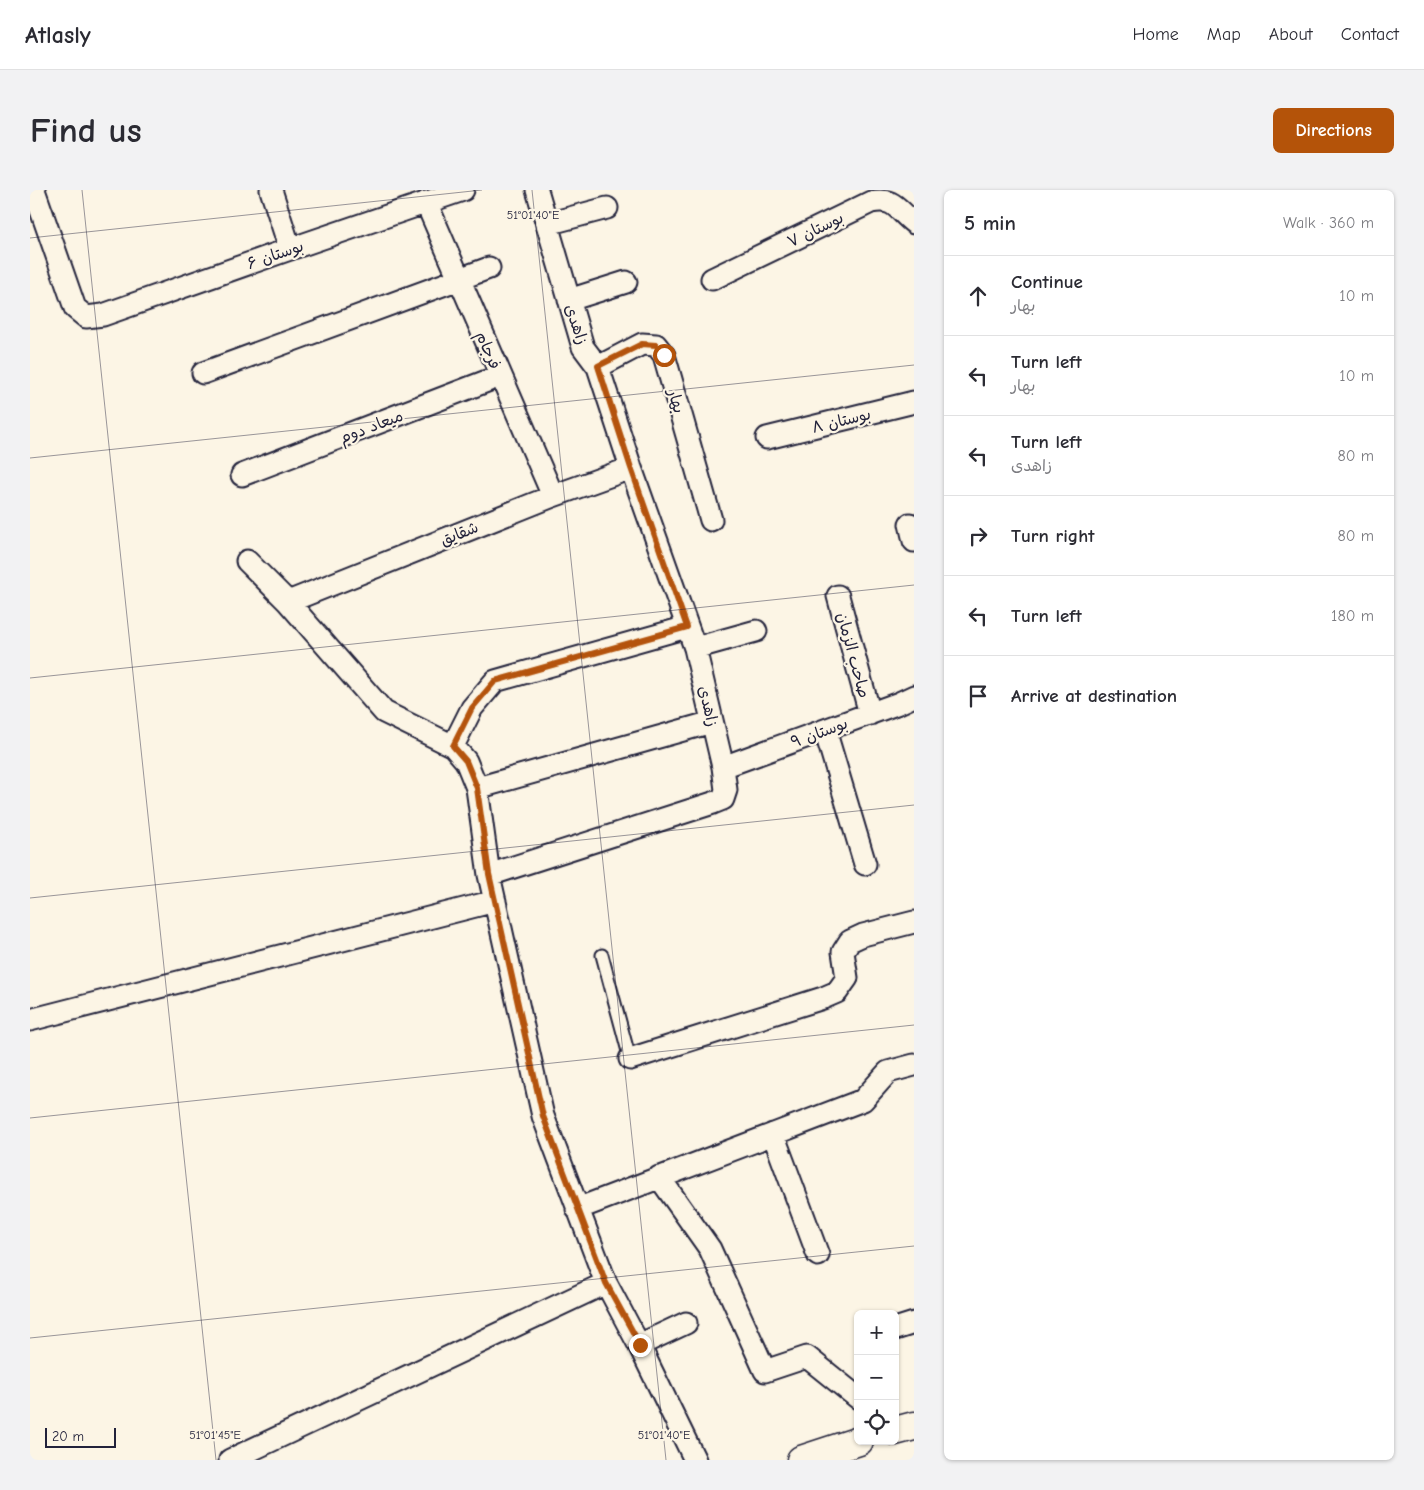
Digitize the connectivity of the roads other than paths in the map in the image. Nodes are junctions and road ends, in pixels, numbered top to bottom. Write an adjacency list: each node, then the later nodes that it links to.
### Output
1 (34, 190): 9 (street, بوستان ۶)
2 (271, 190): 9 (street)
3 (464, 190): 5 (street, بوستان ۶)
4 (537, 190): 8 (street, زاهدی)
5 (426, 202): 9 (street, بوستان ۶); 11 (street, فرجام)
6 (607, 208): 8 (street)
7 (914, 223): 12 (street, بوستان ۷)
8 (547, 224): 14 (street, زاهدی)
9 (290, 249)
10 (489, 268): 11 (street)
11 (459, 279): 16 (street); 17 (street, فرجام)
12 (712, 279)
13 (626, 282): 14 (street)
14 (569, 300): 15 (street, زاهدی)
15 (598, 366): 20 (street, زاهدی); 23 (street, بهار)
16 (203, 373)
17 (500, 376): 21 (street, میعاد دوم); 22 (street, فرجام)
18 (914, 402): 19 (street, بوستان ۸)
19 (767, 438)
20 (631, 468): 22 (street, شقایق); 27 (street, زاهدی)
21 (242, 475)
22 (553, 496): 26 (street, شقایق)
23 (711, 520)
24 (247, 561): 26 (street)
25 (838, 596): 31 (street, صاحب الزمان)
26 (288, 602): 34 (street)
27 (687, 627): 29 (street, زاهدی); 34 (street)
28 (756, 631): 29 (street)
29 (695, 648): 32 (street, زاهدی)
30 (914, 696): 31 (street, بوستان ۹)
31 (870, 714): 33 (street, بوستان ۹)
32 (712, 722): 35 (street, زاهدی); 36 (street)
33 (825, 730): 35 (street, بوستان ۹); 37 (street)
34 (453, 746): 36 (street)
35 (723, 767): 38 (street, زاهدی)
36 (477, 788): 38 (street)
37 (865, 864)
38 (489, 874): 39 (street)
39 (495, 901): 42 (street); 47 (street)
40 (914, 922): 43 (street)
41 (602, 955): 43 (lane)
42 (30, 1020)
43 (630, 1059)
44 (914, 1064): 45 (street)
45 (773, 1134): 46 (street); 48 (street)
46 (659, 1177): 47 (street); 54 (street)
47 (577, 1208): 49 (street)
48 (818, 1255)
49 (606, 1283): 53 (street); 58 (street)
50 (914, 1323): 52 (street)
51 (686, 1324): 53 (street)
52 (899, 1328)
53 (640, 1345): 59 (street)
54 (854, 1395)
55 (914, 1426): 56 (street)
56 (899, 1430)
57 (856, 1448): 60 (street)
58 (230, 1460)
59 (695, 1460)
60 (801, 1460)

